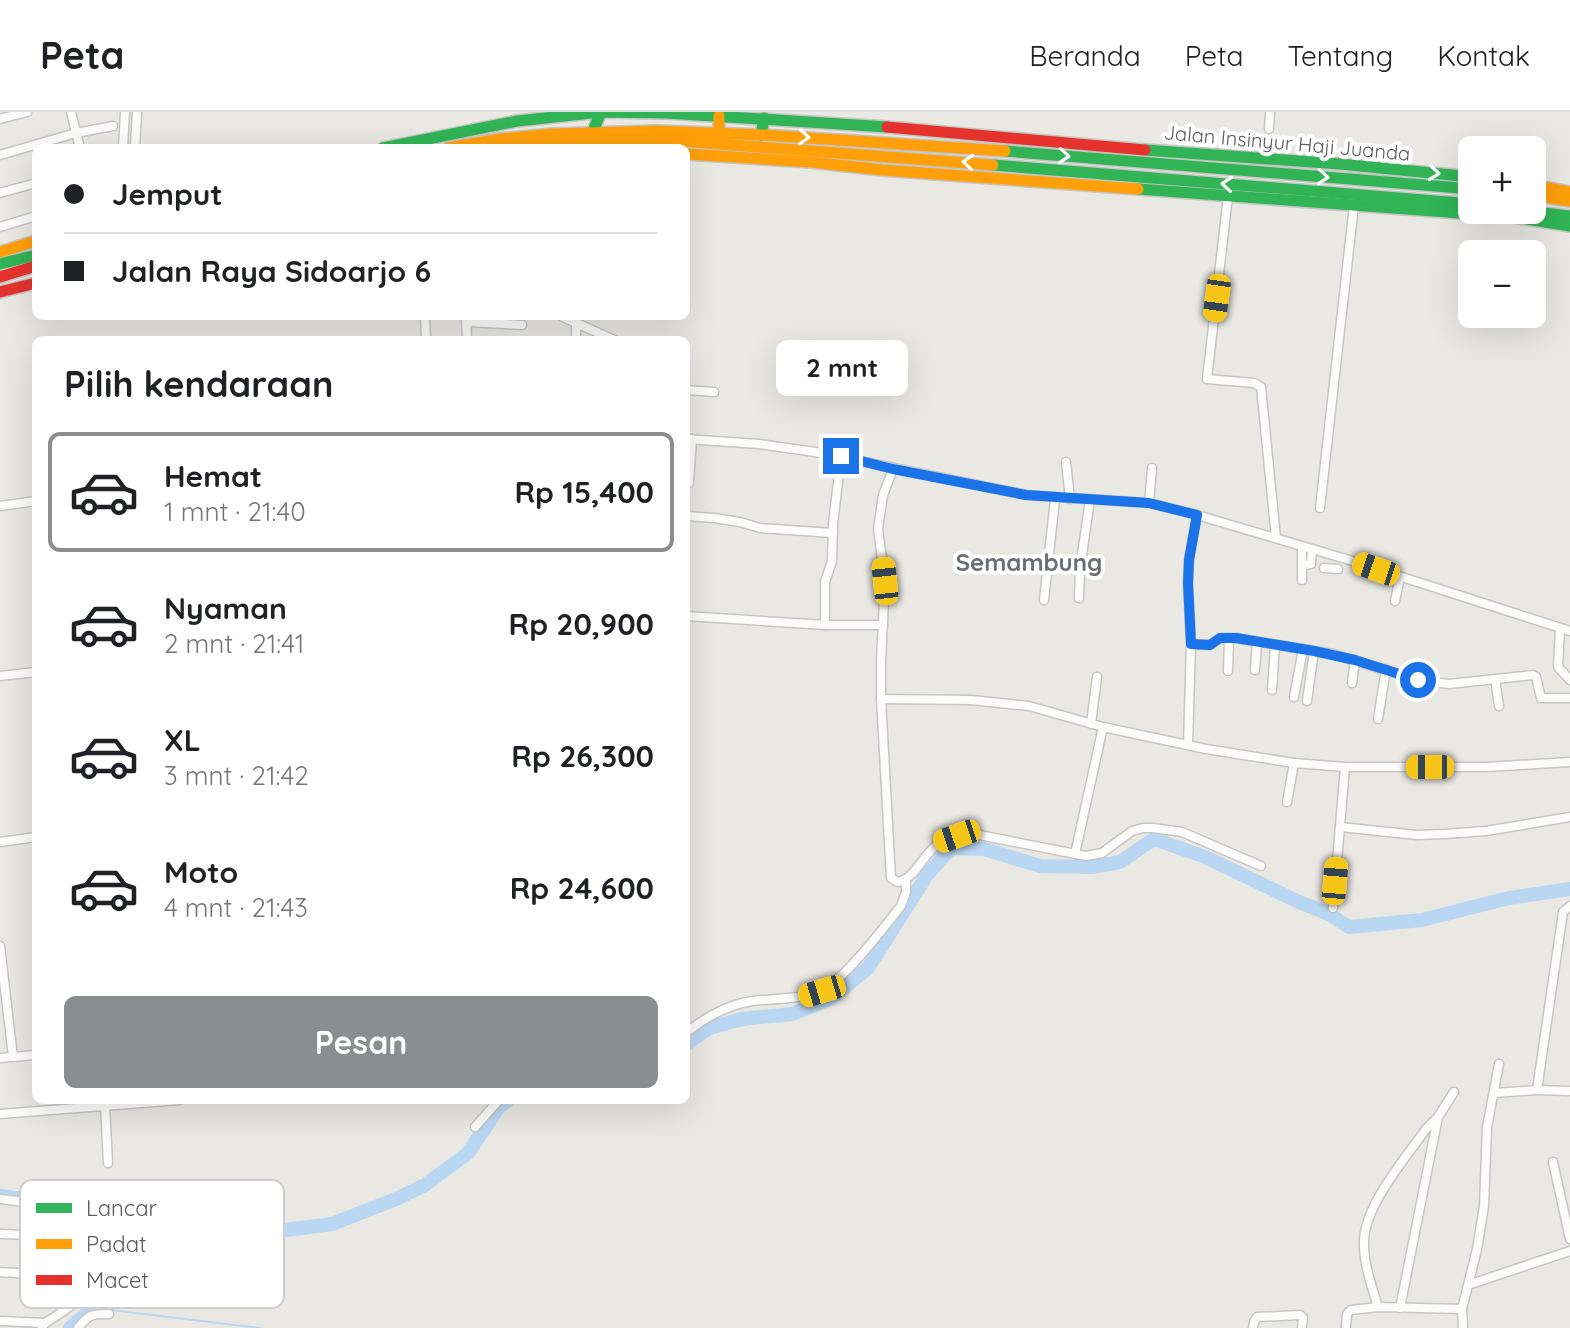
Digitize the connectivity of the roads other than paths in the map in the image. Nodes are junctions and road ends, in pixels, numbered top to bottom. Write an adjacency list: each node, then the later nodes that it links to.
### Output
1 (27, 112): 10 (street)
2 (71, 112): 15 (street)
3 (125, 112): 21 (street)
4 (137, 112): 22 (street)
5 (601, 112): 7 (main road, Jalan Insinyur Haji Juanda); 8 (main road, Jalan Insinyur Haji Juanda); 14 (main road)
6 (1270, 112): 13 (street)
7 (518, 116): 23 (main road, Jalan Insinyur Haji Juanda)
8 (719, 116): 9 (main road, Jalan Insinyur Haji Juanda); 16 (main road)
9 (764, 118): 12 (main road, Jalan Insinyur Haji Juanda); 17 (main road)
10 (0, 119)
11 (113, 126): 15 (street)
12 (910, 129): 18 (main road, Jalan Insinyur Haji Juanda); 27 (main road)
13 (1269, 129)
14 (593, 131): 16 (main road, Jalan Insinyur Haji Juanda); 24 (main road, Jalan Insinyur Haji Juanda)
15 (76, 133): 19 (street); 20 (street)
16 (719, 133): 17 (main road, Jalan Insinyur Haji Juanda)
17 (761, 135): 27 (main road, Jalan Insinyur Haji Juanda, one-way to 27)
18 (1015, 139): 30 (main road); 33 (main road, Jalan Insinyur Haji Juanda, one-way to 33)
19 (38, 144)
20 (79, 144)
21 (123, 144)
22 (135, 144)
23 (400, 144)
24 (471, 144)
25 (548, 144): 26 (main road)
26 (668, 144)
27 (908, 144): 30 (main road, Jalan Insinyur Haji Juanda)
28 (690, 145): 43 (main road, one-way to 28)
29 (32, 146): 32 (street)
30 (1014, 152): 35 (main road, Jalan Insinyur Haji Juanda, one-way to 35)
31 (690, 154): 39 (main road)
32 (0, 155)
33 (1458, 176)
34 (32, 184): 38 (street)
35 (1458, 188)
36 (1546, 188): 37 (main road)
37 (1570, 192)
38 (0, 193)
39 (1228, 196): 42 (main road); 82 (street)
40 (1546, 197): 41 (main road)
41 (1570, 201)
42 (1354, 205): 44 (main road); 78 (street)
43 (1458, 206)
44 (1458, 207)
45 (1546, 213): 46 (main road)
46 (1570, 216)
47 (32, 217): 50 (street)
48 (1546, 222): 49 (main road)
49 (1570, 226)
50 (0, 227)
51 (32, 242): 52 (main road)
52 (0, 252)
53 (32, 256): 54 (main road)
54 (0, 264)
55 (32, 267): 56 (main road)
56 (0, 277)
57 (32, 284): 58 (main road)
58 (0, 292)
59 (475, 320): 62 (street)
60 (570, 320): 61 (street)
61 (576, 323): 63 (street); 64 (street)
62 (522, 325)
63 (576, 336)
64 (605, 336)
65 (690, 390): 66 (street)
66 (714, 392)
67 (690, 439): 68 (street)
68 (841, 456): 71 (street); 81 (street)
69 (1066, 462): 73 (street)
70 (1152, 468): 76 (street)
71 (893, 469): 72 (street); 93 (street)
72 (1055, 499): 73 (street); 89 (street)
73 (1070, 499): 74 (street)
74 (1090, 500): 76 (street); 88 (street)
75 (32, 502): 77 (street)
76 (1149, 503): 79 (street)
77 (0, 506)
78 (1320, 508)
79 (1197, 515): 82 (street); 98 (street)
80 (690, 516): 81 (street)
81 (833, 533): 92 (street)
82 (1276, 538): 83 (street)
83 (1307, 548): 84 (street); 87 (street)
84 (1340, 557): 85 (street); 86 (street)
85 (1331, 569)
86 (1400, 577): 90 (street); 94 (street)
87 (1302, 580)
88 (1079, 598)
89 (1044, 600)
90 (1395, 601)
91 (690, 616): 92 (street)
92 (825, 625): 93 (street)
93 (883, 625): 115 (street)
94 (1560, 628): 95 (street); 110 (street)
95 (1570, 631)
96 (1229, 638): 97 (street); 98 (street); 105 (street)
97 (1257, 642): 99 (street); 104 (street)
98 (1191, 644): 121 (street)
99 (1275, 645): 100 (street); 112 (street)
100 (1303, 649): 101 (street); 113 (street)
101 (1314, 651): 102 (street); 116 (street)
102 (1355, 660): 103 (street); 111 (street)
103 (1386, 669): 109 (street); 118 (street)
104 (1255, 670)
105 (1228, 671)
106 (32, 672): 107 (street)
107 (0, 676)
108 (1097, 677): 119 (street)
109 (1495, 679): 114 (street); 117 (street)
110 (1570, 680)
111 (1352, 683)
112 (1272, 690)
113 (1294, 697)
114 (1570, 698)
115 (886, 699): 119 (street); 132 (street)
116 (1307, 701)
117 (1499, 706)
118 (1378, 719)
119 (1091, 724): 120 (street)
120 (1103, 727): 121 (street); 130 (street)
121 (1188, 744): 123 (street)
122 (1570, 762): 124 (street)
123 (1294, 763): 124 (street); 125 (street)
124 (1345, 767): 127 (street)
125 (1287, 802)
126 (1570, 817): 127 (street)
127 (1340, 827): 134 (street)
128 (32, 838): 129 (street)
129 (0, 842)
130 (1075, 854): 131 (street); 132 (street)
131 (1261, 866)
132 (899, 881): 136 (street)
133 (1570, 906): 141 (street)
134 (1333, 908)
135 (0, 946): 138 (street)
136 (690, 1030)
137 (32, 1055): 138 (street)
138 (13, 1057): 139 (street)
139 (0, 1058)
140 (1499, 1064): 144 (street)
141 (1537, 1090): 142 (street); 144 (street)
142 (1570, 1091)
143 (1454, 1092): 149 (street)
144 (1495, 1093): 161 (street)
145 (100, 1104): 148 (street)
146 (110, 1104): 152 (street)
147 (495, 1104): 150 (street)
148 (0, 1114)
149 (1438, 1117): 162 (street); 164 (street)
150 (475, 1127)
151 (1553, 1162): 157 (street)
152 (108, 1163)
153 (0, 1199): 154 (street)
154 (20, 1201)
155 (0, 1234): 156 (street)
156 (20, 1235)
157 (1570, 1239)
158 (1570, 1251): 161 (street)
159 (0, 1272): 160 (street)
160 (20, 1273)
161 (1468, 1285): 165 (street)
162 (1378, 1307): 164 (street); 174 (street)
163 (66, 1308): 169 (street)
164 (1400, 1308): 165 (street)
165 (1462, 1309): 175 (street)
166 (109, 1314): 170 (street)
167 (1291, 1315): 171 (street); 172 (street); 173 (street)
168 (0, 1321): 169 (street)
169 (44, 1326)
170 (78, 1328)
171 (1253, 1328)
172 (1290, 1328)
173 (1302, 1328)
174 (1346, 1328)
175 (1463, 1328)

